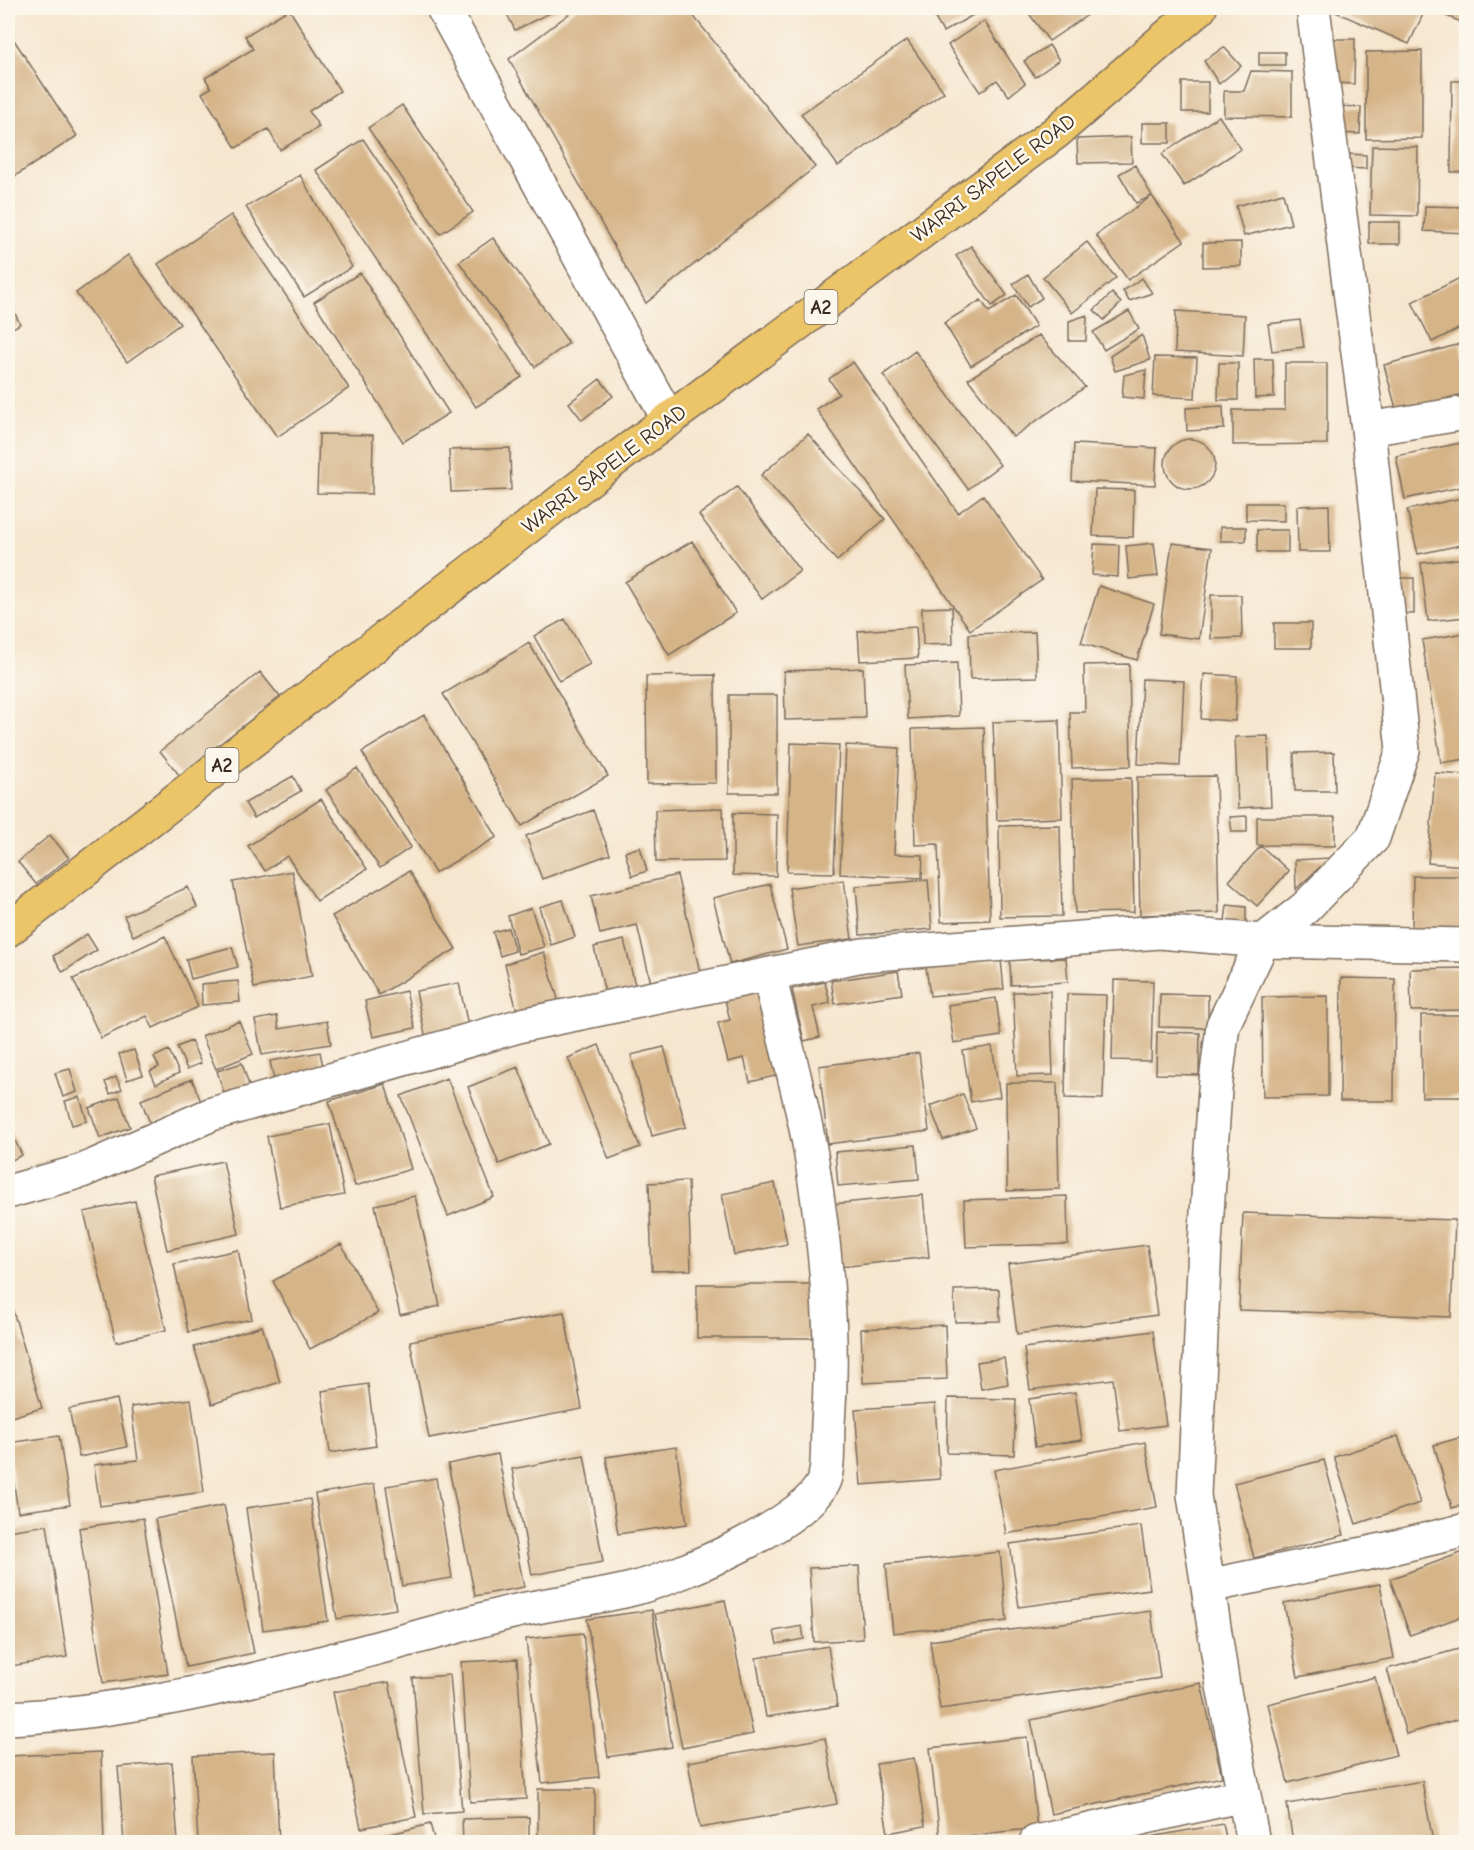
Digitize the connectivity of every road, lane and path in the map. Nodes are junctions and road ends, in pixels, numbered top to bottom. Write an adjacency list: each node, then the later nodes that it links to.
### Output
1 (443, 8): 5 (street)
2 (1200, 8): 5 (highway, WARRI SAPELE ROAD / A2)
3 (1313, 8): 6 (street)
4 (1467, 413): 6 (street)
5 (669, 420): 7 (highway, WARRI SAPELE ROAD / A2)
6 (1368, 429): 8 (street)
7 (8, 930)
8 (1263, 941): 9 (street); 10 (street); 13 (street)
9 (1467, 945)
10 (769, 974): 11 (street); 14 (street)
11 (8, 1192)
12 (1467, 1530): 13 (street)
13 (1208, 1586): 15 (street)
14 (8, 1718)
15 (1244, 1795): 16 (street); 17 (street)
16 (1036, 1842)
17 (1253, 1842)

